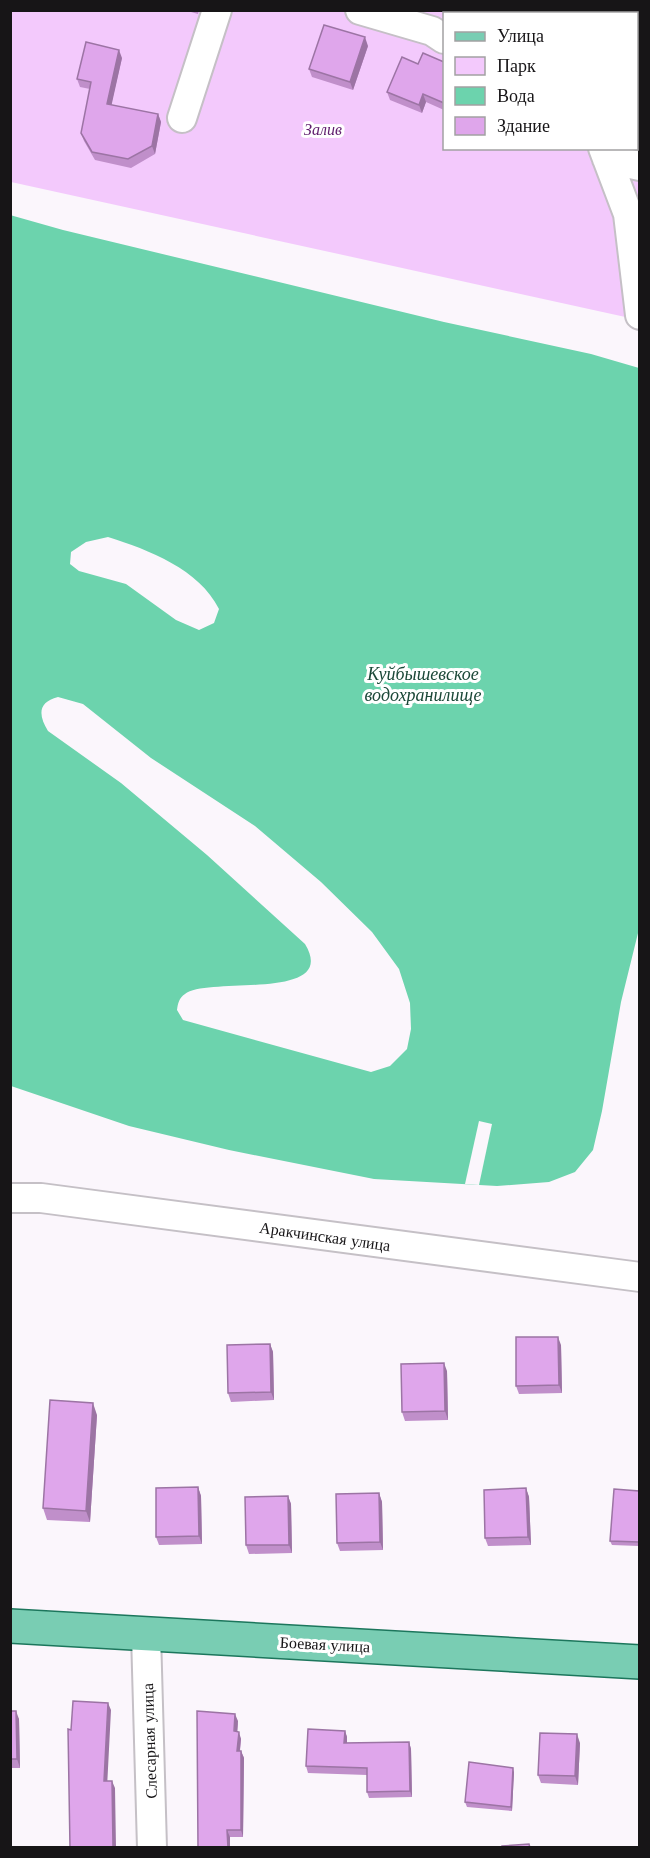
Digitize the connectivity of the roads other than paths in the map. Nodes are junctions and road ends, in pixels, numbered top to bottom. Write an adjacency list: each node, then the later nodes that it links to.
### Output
1 (217, 10): 4 (street)
2 (360, 10): 3 (street)
3 (443, 38)
4 (182, 118)
5 (605, 154): 6 (street); 7 (street)
6 (639, 166)
7 (639, 315)
8 (10, 1198): 9 (street, Аракчинская улица)
9 (639, 1277)
10 (10, 1626): 11 (main road, Боевая улица)
11 (146, 1634): 12 (main road, Боевая улица); 13 (street, Слесарная улица)
12 (639, 1662)
13 (152, 1848)

